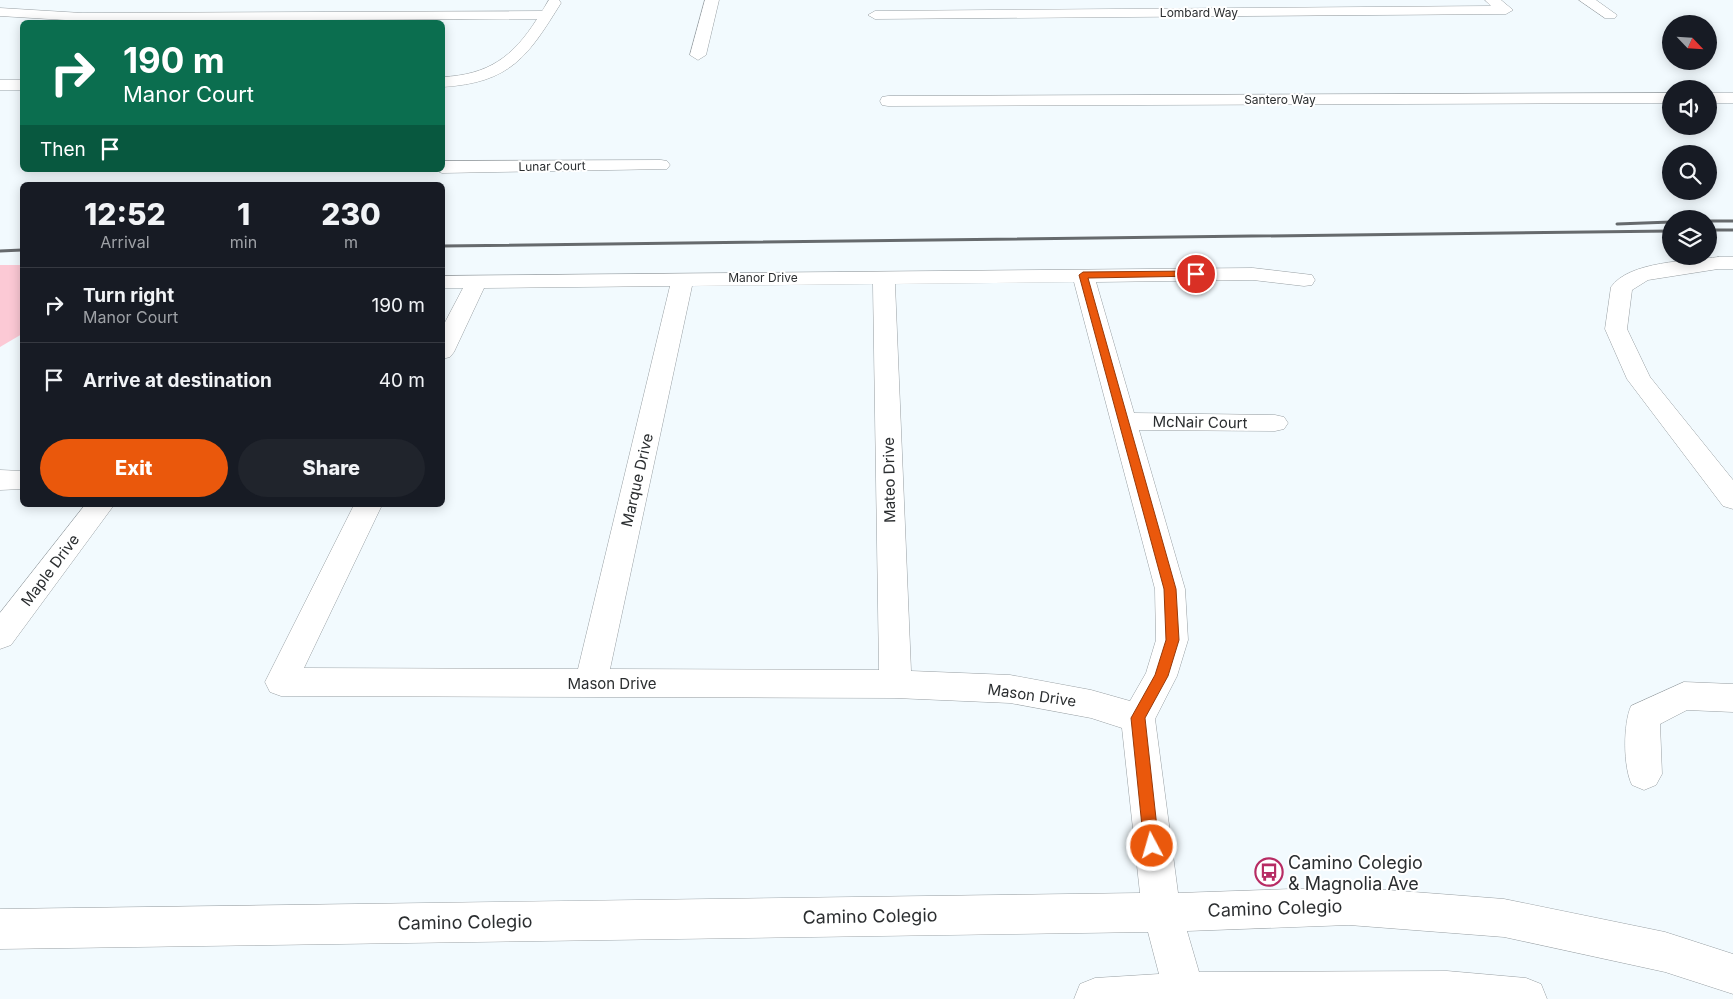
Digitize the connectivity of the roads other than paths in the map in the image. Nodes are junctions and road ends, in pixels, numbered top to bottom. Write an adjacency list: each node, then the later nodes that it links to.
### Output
1 (556, 0): 7 (street)
2 (712, 0): 10 (street)
3 (1492, 0): 5 (street, Lombard Way)
4 (1586, 0): 9 (street)
5 (954, 7): 8 (street, Lombard Way)
6 (0, 12): 7 (street)
7 (546, 15): 11 (street)
8 (875, 15)
9 (1610, 15)
10 (698, 55)
11 (445, 82)
12 (0, 85): 13 (street)
13 (20, 85)
14 (1662, 98): 17 (street, Santero Way)
15 (1717, 98): 16 (street)
16 (1733, 98)
17 (888, 101)
18 (661, 165): 19 (street, Lunar Court)
19 (445, 166)
20 (1733, 263): 32 (street)
21 (1083, 275): 22 (street, Manor Drive); 24 (street, Manor Drive); 28 (street)
22 (884, 276): 23 (street, Manor Drive); 37 (street, Mateo Drive)
23 (683, 278): 25 (street, Manor Drive); 36 (street, Marque Drive)
24 (1304, 280)
25 (477, 281): 26 (street, Manor Drive); 27 (street)
26 (445, 282)
27 (445, 346)
28 (1124, 421): 29 (street, McNair Court); 39 (street)
29 (1275, 423)
30 (0, 480): 31 (street)
31 (20, 480)
32 (1733, 499)
33 (98, 507): 35 (street, Maple Drive)
34 (367, 507): 36 (street, Mason Drive)
35 (0, 636)
36 (591, 683): 37 (street, Mason Drive)
37 (895, 684): 39 (street, Mason Drive)
38 (1733, 698): 40 (street)
39 (1138, 718): 41 (street)
40 (1644, 774)
41 (1162, 911): 42 (street, Camino Colegio); 43 (street, Camino Colegio); 44 (street)
42 (0, 929)
43 (1733, 974)
44 (1185, 996): 45 (street); 46 (street)
45 (1095, 999)
46 (1526, 999)

